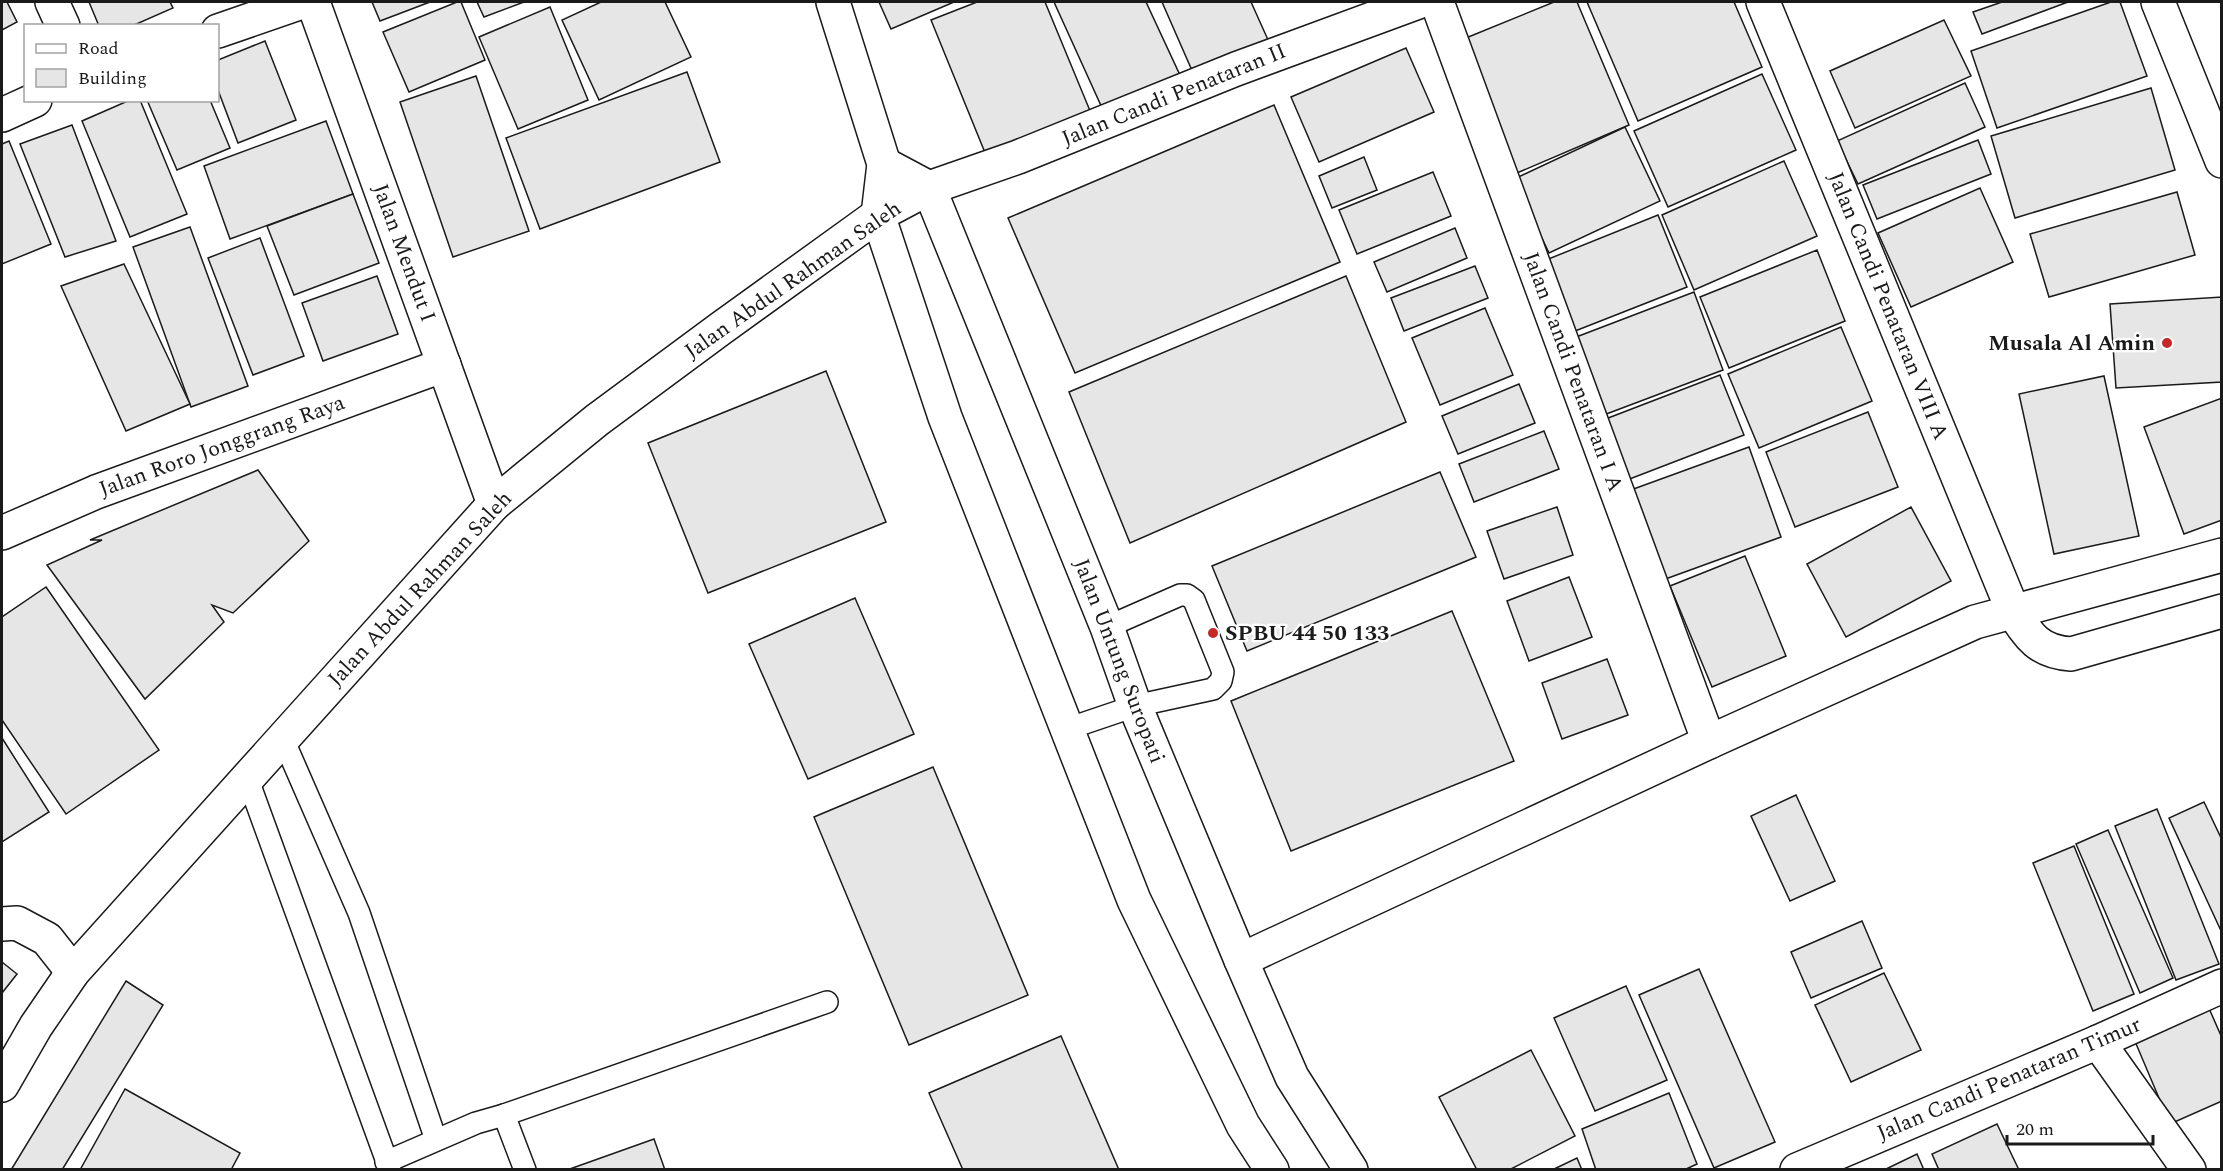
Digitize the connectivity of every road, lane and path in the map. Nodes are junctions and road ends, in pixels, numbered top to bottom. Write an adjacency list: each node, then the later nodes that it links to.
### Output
1 (52, 2): 9 (street)
2 (302, 2): 10 (street)
3 (313, 2): 17 (street, Jalan Mendut I)
4 (833, 2): 14 (street)
5 (1418, 2): 15 (street, Jalan Candi Penataran II)
6 (1437, 2): 27 (street, Jalan Candi Penataran I A)
7 (1763, 2): 21 (street, Jalan Candi Penataran VIII A)
8 (2158, 2): 13 (street)
9 (62, 24)
10 (219, 31)
11 (31, 102): 12 (street)
12 (2, 115)
13 (2222, 161)
14 (884, 164): 15 (street); 16 (street)
15 (929, 188): 16 (street, Jalan Abdul Rahman Saleh); 23 (street, Jalan Untung Suropati)
16 (878, 215): 18 (street, Jalan Abdul Rahman Saleh); 25 (street)
17 (444, 365): 18 (street, Jalan Mendut I); 19 (street, Jalan Roro Jonggrang Raya)
18 (494, 504): 26 (street, Jalan Abdul Rahman Saleh)
19 (2, 532)
20 (2222, 555): 21 (street)
21 (2013, 611): 22 (street, Jalan Candi Penataran VIII A); 27 (street)
22 (2222, 611)
23 (1107, 627): 24 (street, Jalan Untung Suropati); 24 (lane)
24 (1135, 706): 25 (lane); 30 (street, Jalan Untung Suropati)
25 (1067, 729): 40 (street)
26 (283, 739): 28 (street, Jalan Abdul Rahman Saleh); 37 (lane)
27 (1709, 742): 30 (street)
28 (248, 780): 31 (street, Jalan Abdul Rahman Saleh); 38 (lane)
29 (2, 924): 31 (street)
30 (1241, 960): 41 (street, Jalan Untung Suropati)
31 (73, 972): 35 (street, Jalan Abdul Rahman Saleh)
32 (2222, 986): 34 (street, Jalan Candi Penataran Timur)
33 (827, 1002): 36 (lane)
34 (2098, 1042): 42 (street, Jalan Candi Penataran Timur); 43 (street)
35 (2, 1085)
36 (504, 1115): 37 (lane); 39 (lane)
37 (436, 1140): 38 (lane)
38 (388, 1166)
39 (525, 1170)
40 (1272, 1170)
41 (1351, 1170)
42 (1797, 1170)
43 (2189, 1170)

